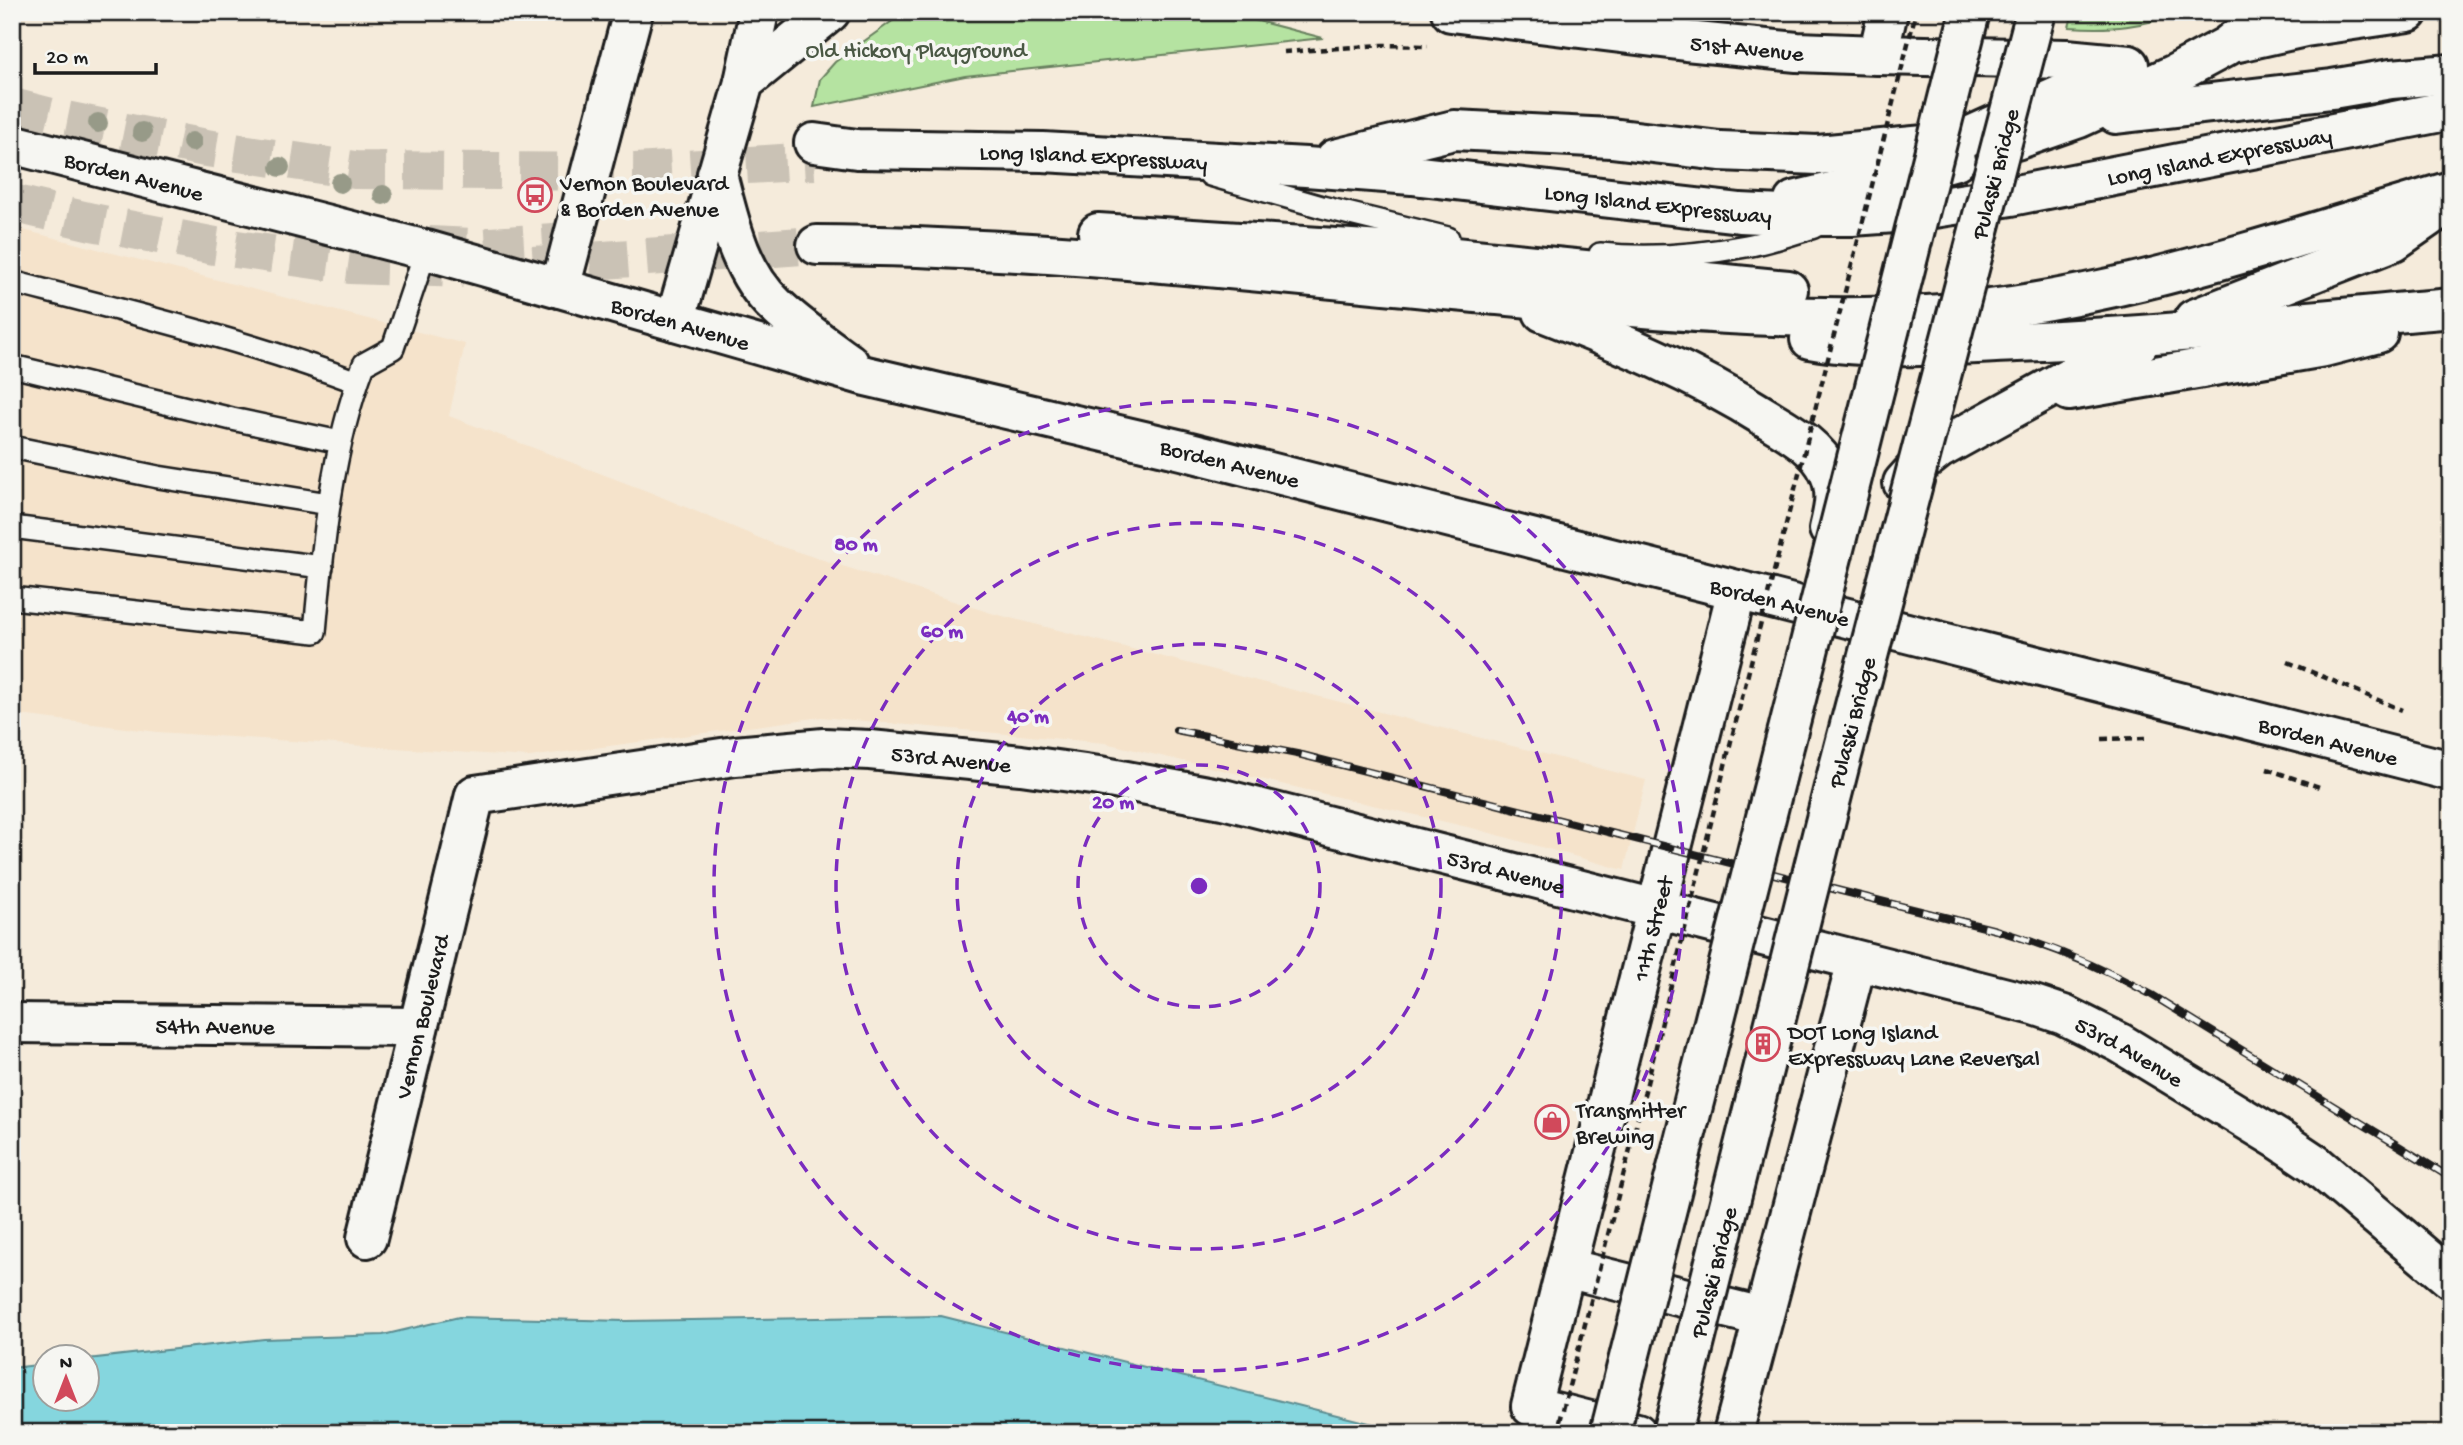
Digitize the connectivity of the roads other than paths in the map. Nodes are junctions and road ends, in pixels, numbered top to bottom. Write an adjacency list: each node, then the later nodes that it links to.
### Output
1 (633, 12): 34 (main road)
2 (759, 12): 15 (main road)
3 (830, 12): 15 (main road)
4 (1451, 12): 11 (main road, 51st Avenue)
5 (1888, 12): 11 (main road)
6 (1970, 12): 64 (main road, bridge)
7 (2036, 12): 66 (main road, Pulaski Bridge, bridge)
8 (2269, 12): 10 (main road)
9 (2409, 12): 10 (main road)
10 (2227, 46): 13 (main road)
11 (1878, 55): 12 (main road, 51st Avenue)
12 (2128, 65): 13 (main road, 51st Avenue); 21 (main road)
13 (2175, 74): 17 (main road)
14 (2451, 75): 17 (main road)
15 (744, 82): 22 (main road)
16 (2451, 110): 26 (main road, Long Island Expressway)
17 (2079, 118): 25 (main road)
18 (12, 144): 30 (main road, Borden Avenue)
19 (814, 152): 20 (main road, Long Island Expressway)
20 (1150, 157): 21 (main road, Long Island Expressway); 29 (lane)
21 (1306, 167): 25 (main road, Long Island Expressway)
22 (717, 174): 39 (main road); 42 (main road)
23 (2451, 191): 27 (main road)
24 (2451, 202): 40 (main road)
25 (1740, 213): 26 (main road, Long Island Expressway)
26 (1853, 216): 31 (lane)
27 (2314, 231): 33 (main road); 37 (main road)
28 (1189, 237): 29 (lane); 33 (main road); 35 (main road)
29 (1448, 238): 31 (lane)
30 (426, 250): 34 (main road, Borden Avenue); 43 (lane)
31 (1605, 255): 33 (lane)
32 (12, 282): 43 (lane)
33 (1737, 286)
34 (560, 288): 39 (main road, Borden Avenue)
35 (1502, 296): 37 (main road); 52 (main road)
36 (2451, 308): 40 (main road)
37 (1646, 309): 40 (main road)
38 (2451, 313): 44 (main road)
39 (675, 321): 42 (main road, Borden Avenue)
40 (2157, 334): 44 (main road)
41 (12, 366): 45 (lane)
42 (866, 376): 50 (main road, Borden Avenue)
43 (357, 383): 45 (lane)
44 (2029, 398): 53 (main road)
45 (340, 442): 47 (lane)
46 (12, 447): 47 (lane)
47 (330, 504): 49 (lane)
48 (12, 527): 49 (lane)
49 (322, 567): 51 (lane)
50 (1737, 590): 52 (main road, Borden Avenue); 56 (main road, 11th Street)
51 (12, 598)
52 (1808, 608): 53 (main road, Borden Avenue)
53 (1861, 621): 54 (main road, Borden Avenue)
54 (2451, 771)
55 (475, 796): 56 (main road, 53rd Avenue); 59 (main road, Vernon Boulevard)
56 (1656, 910): 57 (main road, 53rd Avenue); 61 (main road, 11th Street)
57 (1857, 961): 62 (main road, 53rd Avenue); 63 (main road)
58 (12, 1023): 59 (main road, 54th Avenue)
59 (418, 1027): 60 (main road, Vernon Boulevard)
60 (367, 1238)
61 (1566, 1268): 63 (main road); 65 (main road, 11th Street)
62 (2451, 1279)
63 (1762, 1317): 67 (main road)
64 (1610, 1433)
65 (1637, 1433)
66 (1672, 1433)
67 (1733, 1433)

